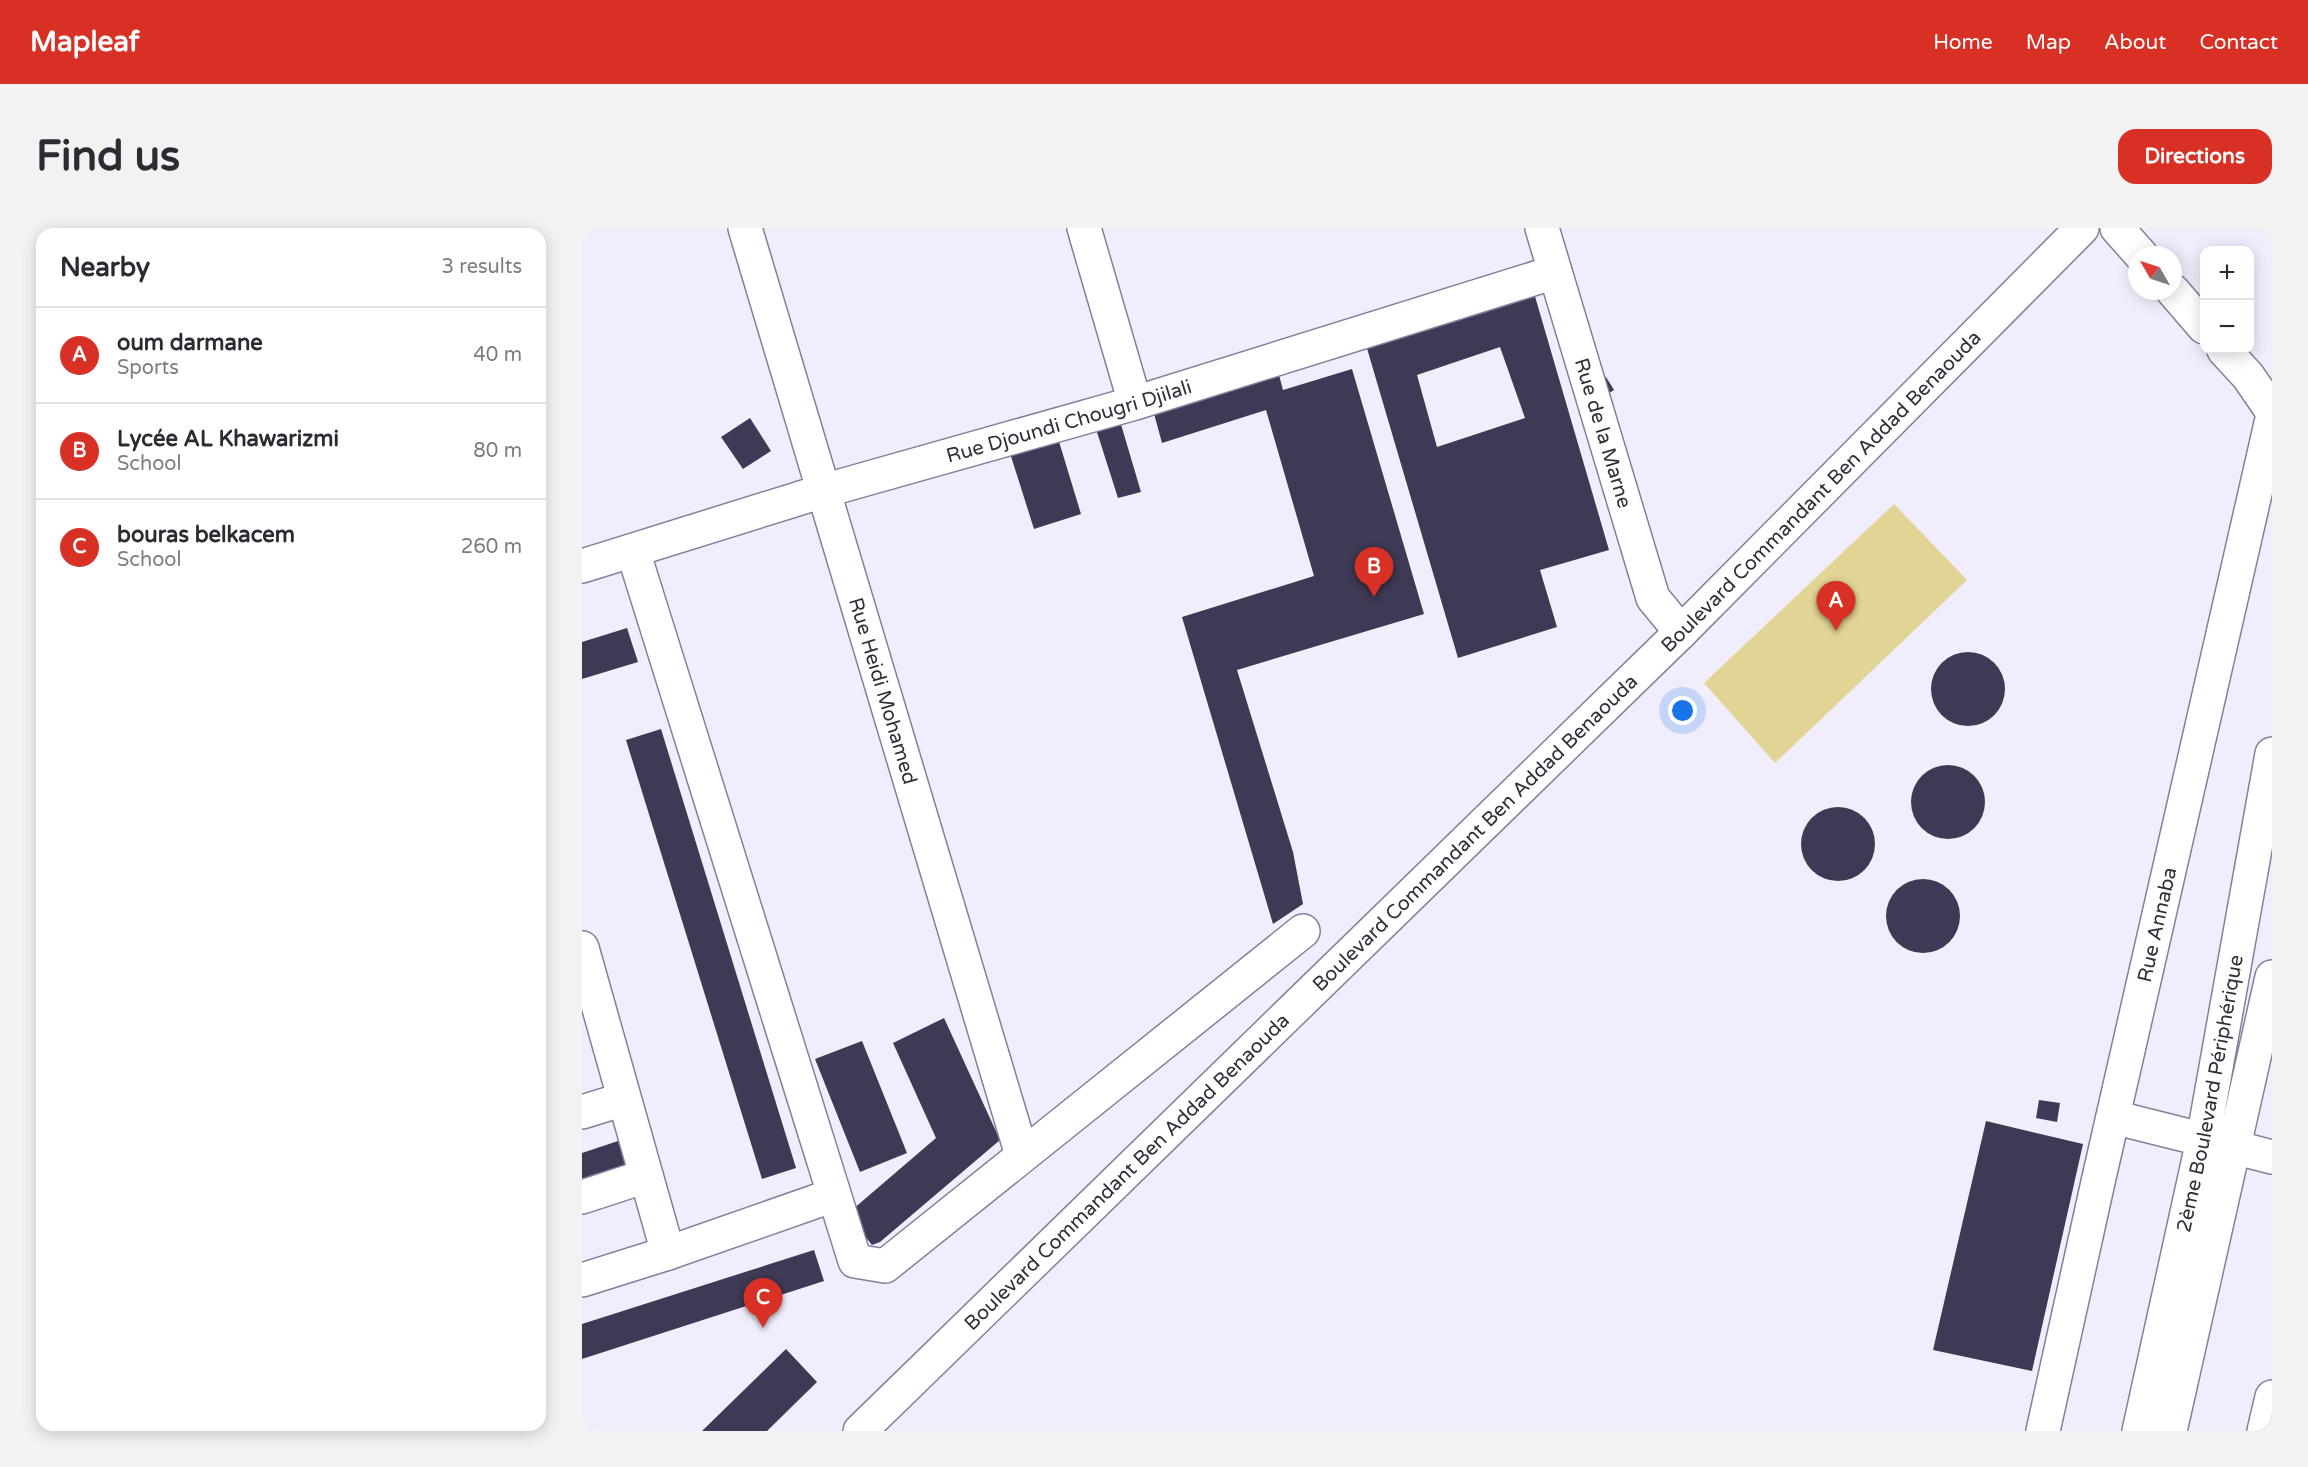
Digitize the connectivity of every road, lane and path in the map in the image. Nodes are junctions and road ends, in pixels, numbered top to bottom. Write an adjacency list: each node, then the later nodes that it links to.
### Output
1 (745, 228): 15 (street, Rue Heidi Mohamed)
2 (1084, 228): 12 (street)
3 (1542, 228): 7 (street, Rue de la Marne)
4 (2082, 228): 18 (street, Boulevard Commandant Ben Addad Benaouda)
5 (2117, 228): 6 (street)
6 (2133, 246)
7 (1555, 272): 12 (street, Rue Djoundi Chougri Djilali); 18 (street, Rue de la Marne)
8 (2181, 300): 9 (street)
9 (2200, 321)
10 (2229, 354): 11 (street)
11 (2260, 378): 13 (street)
12 (1135, 403): 15 (street, Rue Djoundi Chougri Djilali)
13 (2272, 411)
14 (2272, 419): 26 (street, Rue Annaba)
15 (823, 491): 16 (street, Rue Djoundi Chougri Djilali); 28 (street, Rue Heidi Mohamed)
16 (633, 550): 17 (street, Rue Djoundi Chougri Djilali); 31 (street)
17 (582, 566)
18 (1681, 632): 36 (street, Boulevard Commandant Ben Addad Benaouda)
19 (2272, 754): 27 (street, 2ème Boulevard Périphérique)
20 (1302, 931): 28 (street)
21 (583, 953): 23 (street)
22 (2272, 977): 27 (street, 2ème Boulevard Périphérique)
23 (591, 1021): 24 (street)
24 (624, 1099): 25 (street); 30 (street)
25 (582, 1112)
26 (2113, 1117): 27 (street); 37 (street, Rue Annaba)
27 (2218, 1144): 29 (street); 38 (street, 2ème Boulevard Périphérique); 39 (street, 2ème Boulevard Périphérique)
28 (1022, 1155): 31 (street)
29 (2272, 1157)
30 (646, 1176): 32 (street); 33 (street)
31 (834, 1195): 33 (street)
32 (582, 1197)
33 (668, 1253): 34 (street)
34 (582, 1280)
35 (2272, 1397): 40 (street)
36 (860, 1431)
37 (2043, 1431)
38 (2139, 1431)
39 (2170, 1431)
40 (2264, 1431)

